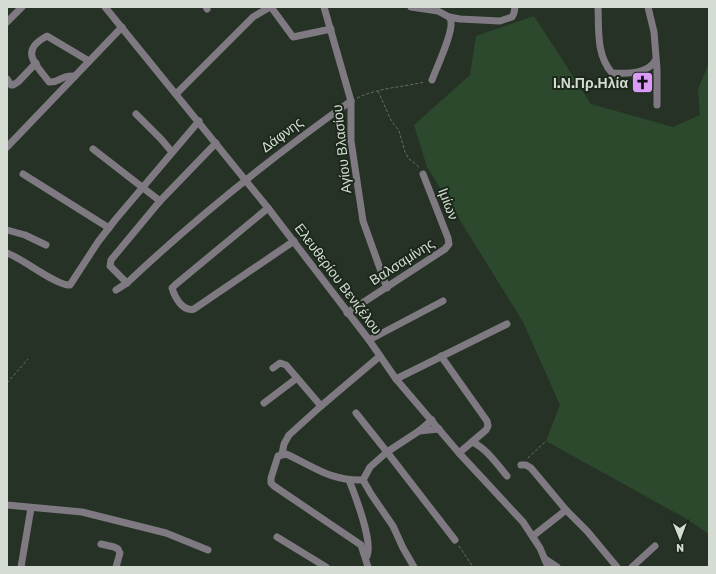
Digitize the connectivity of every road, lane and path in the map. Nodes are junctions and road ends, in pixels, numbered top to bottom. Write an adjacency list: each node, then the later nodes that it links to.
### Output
1 (22, 7): 10 (street)
2 (105, 7): 11 (street, Ελευθερίου Βενιζέλου)
3 (271, 7): 12 (street); 20 (street)
4 (324, 7): 12 (street, Αγίου Βλασίου)
5 (411, 7): 9 (street)
6 (515, 7): 9 (street)
7 (598, 7): 14 (street)
8 (648, 7): 14 (street)
9 (449, 16): 18 (street)
10 (7, 22)
11 (122, 27): 13 (street); 20 (street, Ελευθερίου Βενιζέλου)
12 (331, 29): 21 (street, Αγίου Βλασίου)
13 (89, 61): 15 (street); 16 (street)
14 (656, 61): 22 (street)
15 (36, 63): 16 (street); 17 (street)
16 (75, 76): 26 (street)
17 (7, 79)
18 (432, 80): 19 (path)
19 (378, 91): 21 (path); 30 (path)
20 (176, 94): 24 (street, Ελευθερίου Βενιζέλου)
21 (351, 101): 31 (street, Δάφνης); 42 (street, Αγίου Βλασίου)
22 (657, 105)
23 (136, 114): 28 (street)
24 (199, 121): 25 (street, Ελευθερίου Βενιζέλου); 28 (street)
25 (216, 143): 31 (street, Ελευθερίου Βενιζέλου); 33 (street)
26 (7, 147)
27 (93, 149): 32 (street)
28 (172, 152): 32 (street)
29 (22, 174): 35 (street)
30 (423, 174): 38 (street, Ιμίων)
31 (245, 180): 34 (street, Ελευθερίου Βενιζέλου); 41 (street, Δάφνης)
32 (144, 187): 33 (street); 35 (street)
33 (160, 200): 41 (street)
34 (268, 208): 37 (street, Ελευθερίου Βενιζέλου); 37 (street)
35 (109, 228): 40 (street)
36 (7, 230): 39 (street)
37 (294, 241): 45 (street, Ελευθερίου Βενιζέλου)
38 (449, 244): 42 (street, Βαλσαμίνης)
39 (46, 245)
40 (7, 253)
41 (127, 284): 43 (street, Δάφνης)
42 (387, 288): 45 (street, Βαλσαμίνης)
43 (116, 290)
44 (442, 301): 47 (street)
45 (347, 313): 47 (street, Ελευθερίου Βενιζέλου)
46 (507, 324): 49 (street)
47 (369, 340): 48 (street, Ελευθερίου Βενιζέλου)
48 (380, 356): 53 (street, Ελευθερίου Βενιζέλου); 56 (street)
49 (441, 356): 53 (street); 61 (street)
50 (28, 359): 54 (path)
51 (273, 368): 52 (street)
52 (297, 378): 55 (street); 56 (street)
53 (396, 379): 58 (street, Ελευθερίου Βενιζέλου)
54 (7, 383)
55 (264, 403)
56 (321, 406): 64 (street)
57 (356, 412): 62 (street)
58 (432, 420): 59 (street, Ελευθερίου Βενιζέλου); 60 (street)
59 (439, 429): 60 (street); 63 (street, Ελευθερίου Βενιζέλου)
60 (419, 431): 62 (street)
61 (472, 442): 63 (street); 66 (street)
62 (387, 452): 68 (street); 74 (street)
63 (459, 453): 72 (street, Ελευθερίου Βενιζέλου)
64 (282, 454): 67 (street); 78 (street)
65 (521, 465): 71 (street)
66 (507, 476)
67 (349, 480): 68 (street); 78 (street)
68 (364, 480): 84 (street)
69 (7, 505): 70 (street)
70 (31, 508): 77 (street); 80 (street)
71 (566, 510): 72 (street); 88 (street)
72 (533, 536): 79 (street, Ελευθερίου Βενιζέλου)
73 (277, 537): 82 (street)
74 (455, 540): 85 (path)
75 (101, 544): 81 (street)
76 (655, 546): 89 (street)
77 (208, 550)
78 (366, 558): 83 (street)
79 (545, 559): 86 (street, Ελευθερίου Βενιζέλου); 87 (street)
80 (21, 567)
81 (116, 567)
82 (326, 567)
83 (368, 567)
84 (414, 567)
85 (473, 567)
86 (548, 567)
87 (557, 567)
88 (616, 567)
89 (632, 567)

